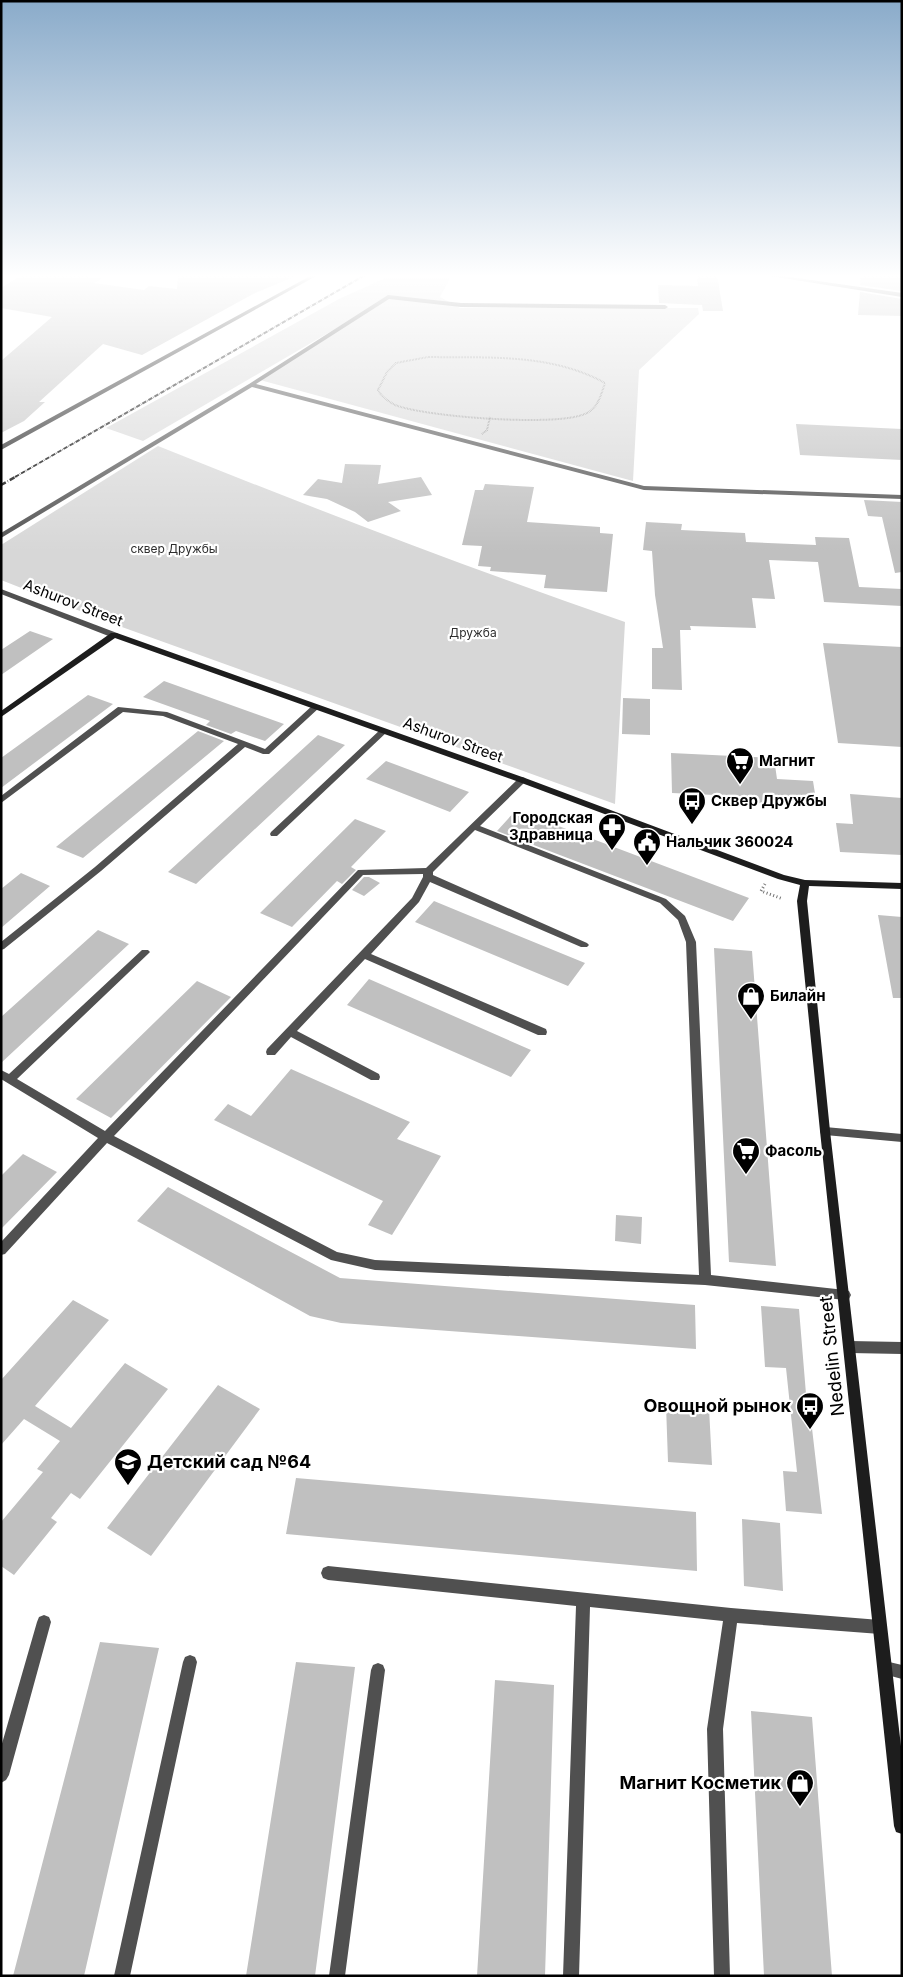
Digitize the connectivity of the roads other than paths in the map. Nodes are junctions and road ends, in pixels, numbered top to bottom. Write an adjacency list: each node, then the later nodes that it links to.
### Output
1 (148, 367): 4 (street)
2 (279, 367): 3 (street)
3 (252, 385): 5 (street); 6 (street)
4 (1, 448)
5 (902, 497)
6 (1, 536)
7 (1, 591): 8 (street, Ashurov Street)
8 (114, 635): 9 (street, Ashurov Street); 10 (street)
9 (316, 707): 11 (street, Ashurov Street); 12 (street)
10 (1, 715)
11 (384, 731): 13 (street, Ashurov Street); 16 (street)
12 (244, 743): 14 (street); 21 (street)
13 (522, 780): 15 (street); 18 (street, Ashurov Street)
14 (1, 800)
15 (475, 827): 17 (street); 33 (street)
16 (274, 834)
17 (428, 874): 20 (street); 23 (street); 30 (street)
18 (804, 883): 19 (street, Ashurov Street); 29 (street, Nedelin Street)
19 (902, 886)
20 (584, 945)
21 (1, 947)
22 (145, 952): 27 (street)
23 (365, 954): 24 (street); 25 (street)
24 (290, 1032): 26 (street); 28 (street)
25 (542, 1032)
26 (271, 1052)
27 (6, 1076): 30 (street)
28 (375, 1077)
29 (825, 1131): 31 (street); 34 (street, Nedelin Street)
30 (106, 1137): 32 (street); 33 (street)
31 (902, 1138)
32 (1, 1250)
33 (705, 1280): 34 (street)
34 (845, 1295): 35 (street, Nedelin Street)
35 (850, 1347): 36 (street); 41 (street, Nedelin Street)
36 (902, 1348)
37 (328, 1573): 38 (street)
38 (583, 1599): 39 (street); 50 (street)
39 (731, 1615): 41 (street); 51 (street)
40 (44, 1622): 46 (street)
41 (880, 1627): 43 (street, Nedelin Street)
42 (190, 1662): 48 (street)
43 (885, 1668): 45 (street); 47 (street, Nedelin Street)
44 (378, 1670): 49 (street)
45 (902, 1672)
46 (1, 1775)
47 (902, 1826)
48 (122, 1976)
49 (337, 1976)
50 (571, 1976)
51 (722, 1976)

